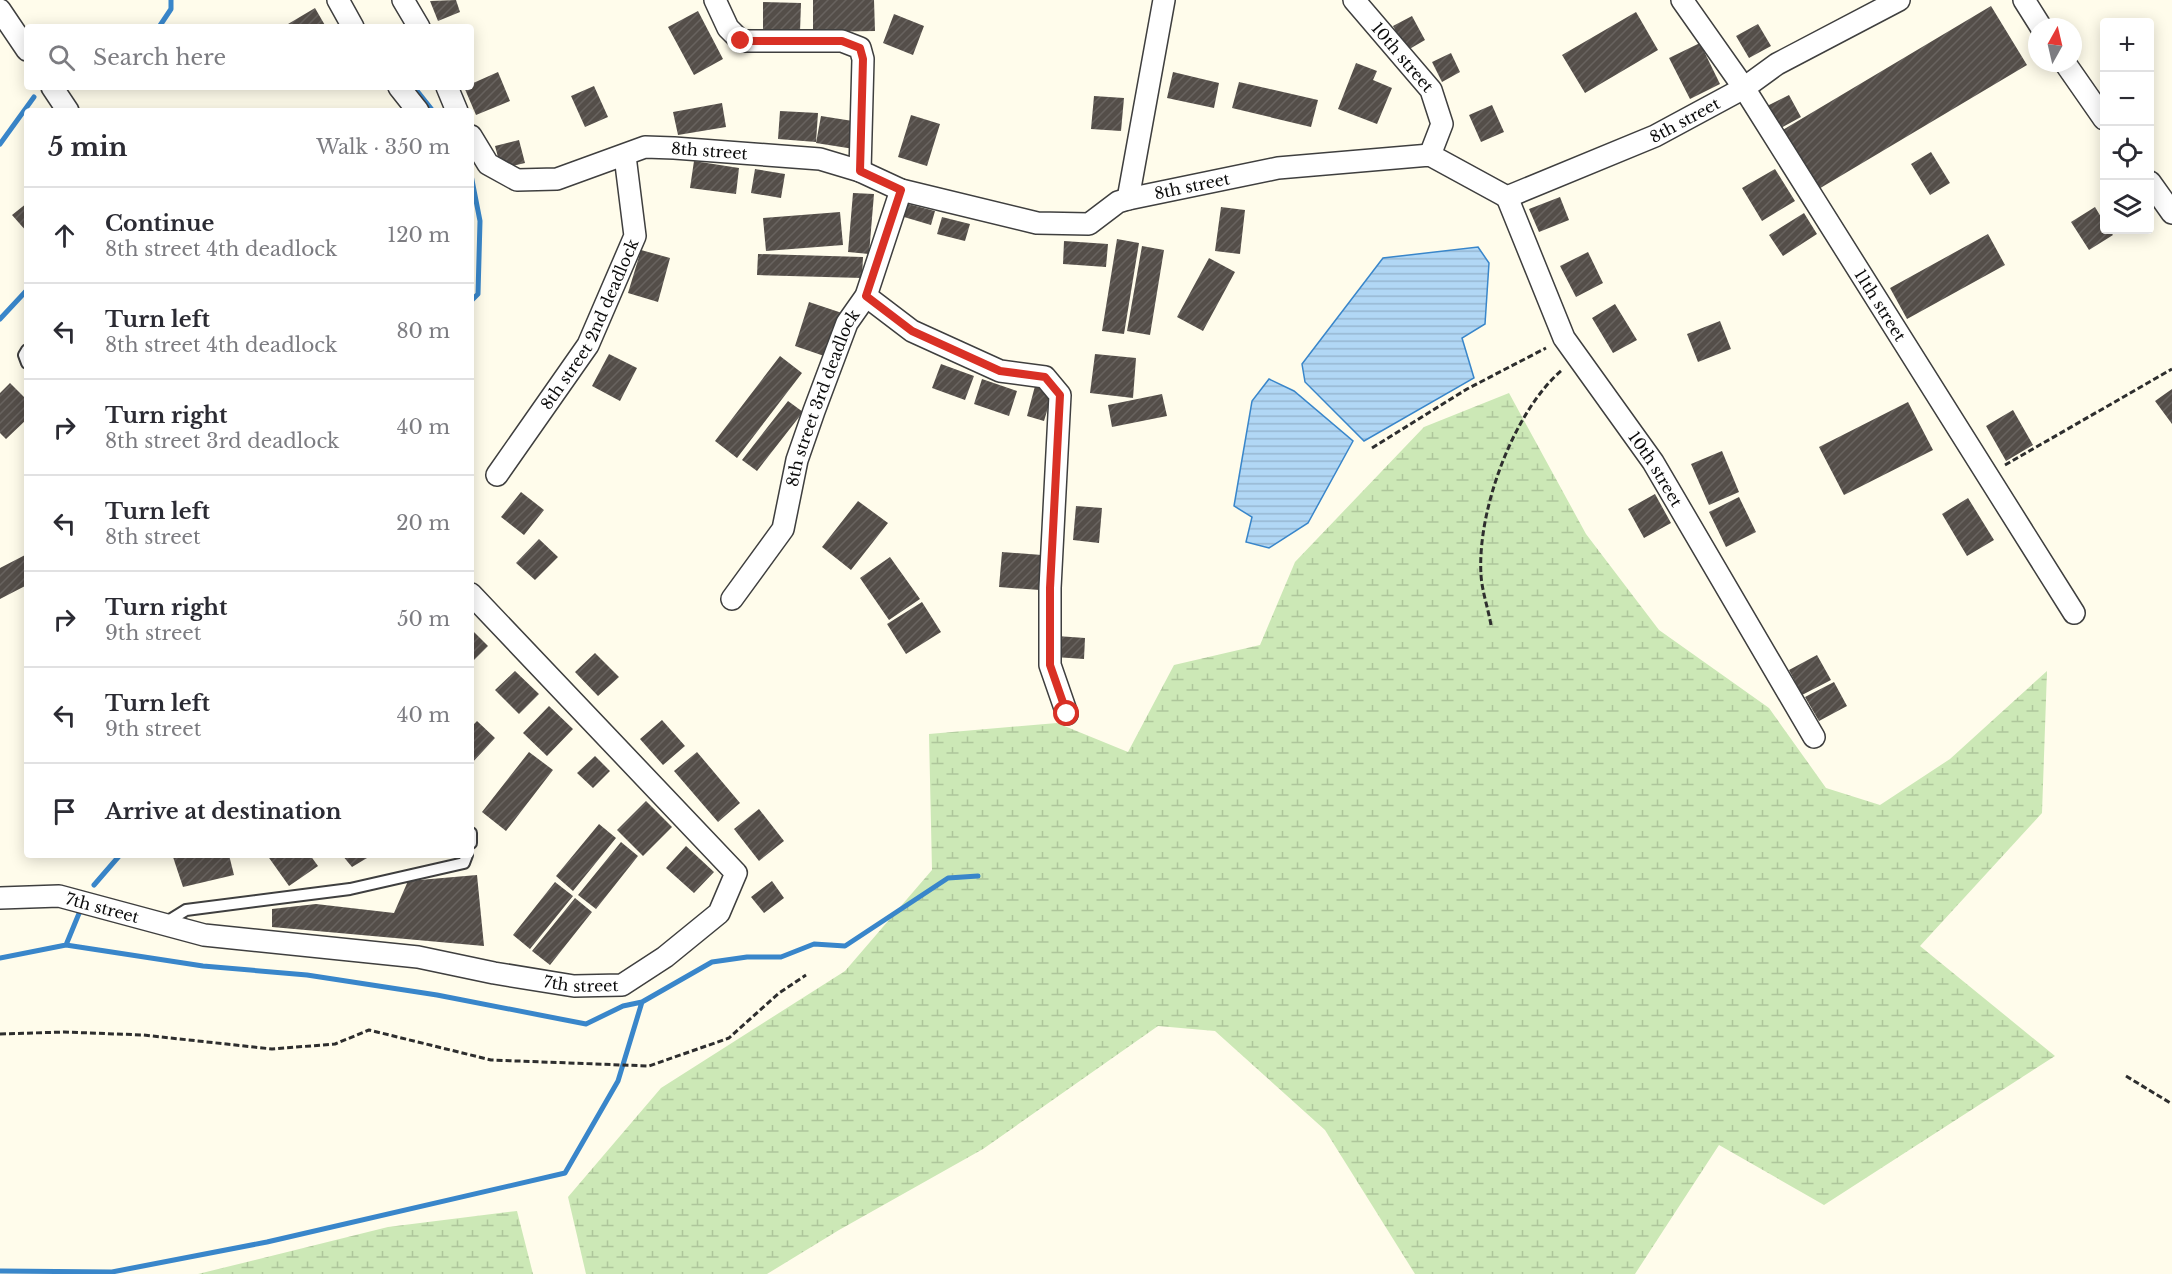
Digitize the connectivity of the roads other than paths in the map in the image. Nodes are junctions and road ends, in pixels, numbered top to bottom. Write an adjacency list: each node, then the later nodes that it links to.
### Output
1 (338, 0): 11 (street)
2 (403, 0): 12 (street)
3 (715, 0): 26 (street)
4 (1164, 0): 30 (street)
5 (1354, 0): 24 (street, 10th street)
6 (1682, 0): 15 (street, 11th street)
7 (1899, 0): 15 (street, 8th street)
8 (2024, 0): 10 (street)
9 (0, 10): 13 (street)
10 (2035, 18)
11 (351, 24)
12 (417, 24)
13 (24, 46)
14 (2071, 72): 22 (street)
15 (1744, 88): 29 (street, 8th street); 36 (street, 11th street)
16 (54, 90): 19 (street)
17 (401, 90): 20 (street)
18 (448, 90): 21 (street)
19 (66, 108)
20 (416, 108)
21 (456, 108)
22 (2100, 113)
23 (474, 141): 25 (street, 8th street)
24 (1430, 155): 29 (street); 30 (street, 8th street)
25 (625, 156): 26 (street, 8th street); 33 (street, 8th street 2nd deadlock)
26 (860, 171): 28 (street, 8th street)
27 (2154, 188): 31 (street)
28 (901, 190): 30 (street, 8th street); 32 (street, 8th street 3rd deadlock)
29 (1508, 197): 38 (street, 10th street)
30 (1128, 199)
31 (2172, 213)
32 (866, 296): 35 (street, 8th street 3rd deadlock); 37 (street)
33 (497, 476)
34 (474, 597): 41 (street, 7th street)
35 (732, 599)
36 (2074, 614)
37 (1067, 714)
38 (1814, 737)
39 (466, 858): 41 (lane)
40 (0, 898): 41 (street, 7th street)
41 (162, 925)

